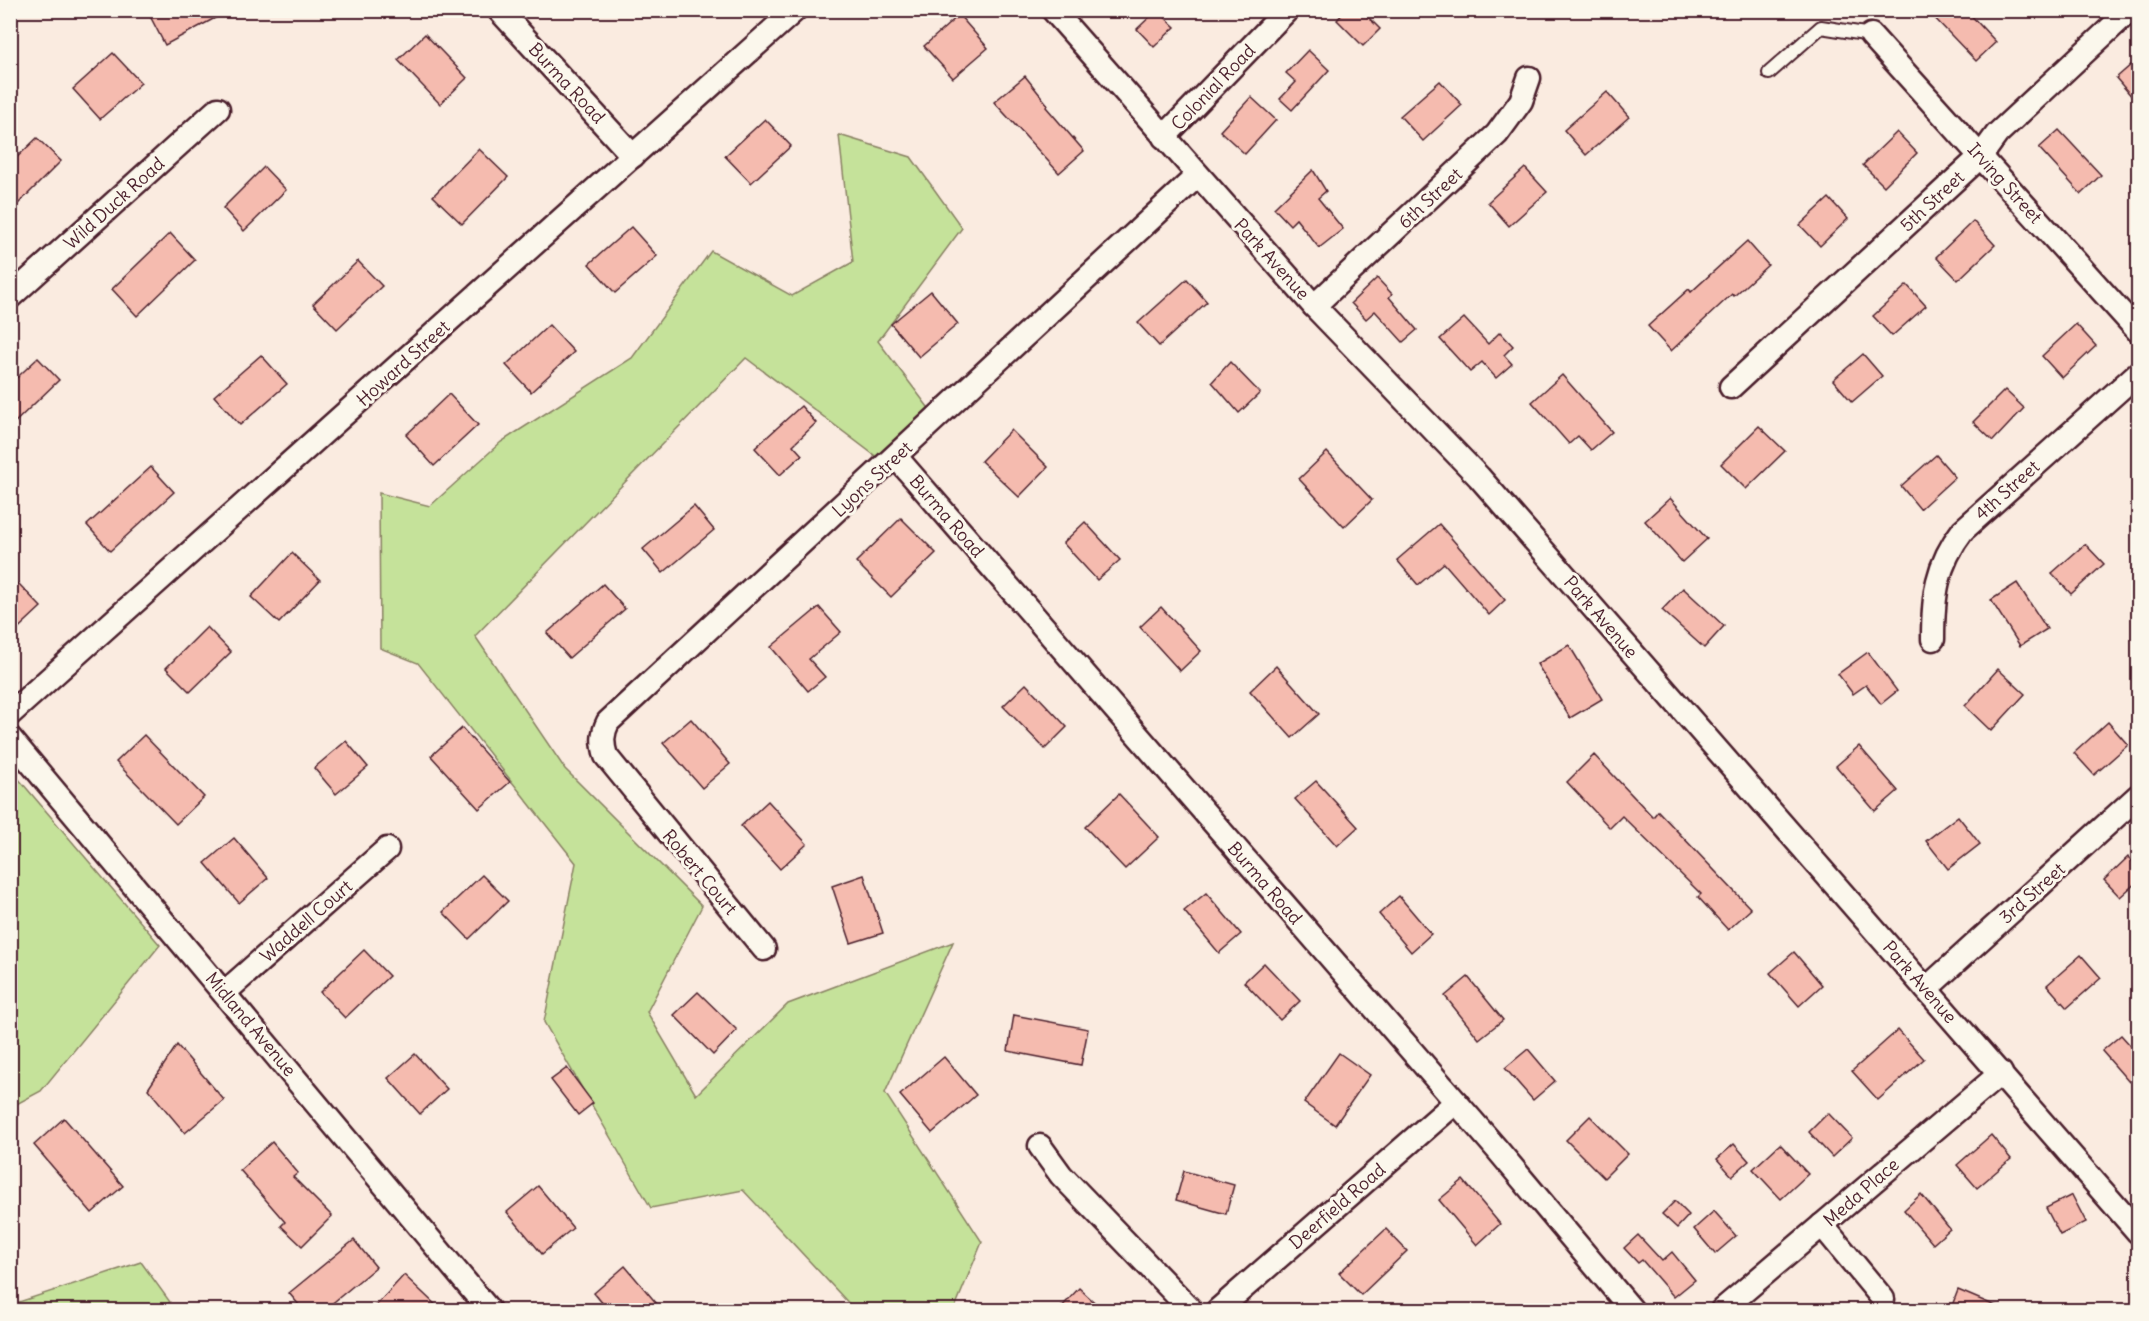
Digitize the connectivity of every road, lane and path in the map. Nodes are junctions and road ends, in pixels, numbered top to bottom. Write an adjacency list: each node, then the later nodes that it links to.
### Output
1 (499, 10): 11 (street, Burma Road)
2 (795, 10): 11 (street, Howard Street)
3 (1053, 10): 10 (street, Park Avenue)
4 (1287, 10): 10 (street, Colonial Road)
5 (2130, 10): 12 (street, 5th Street)
6 (1870, 35): 7 (lane); 12 (street, Irving Street)
7 (1769, 73)
8 (1529, 78): 15 (street, 6th Street)
9 (218, 109): 14 (street, Wild Duck Road)
10 (1164, 137): 13 (street, Park Avenue)
11 (633, 156): 21 (street, Howard Street)
12 (1981, 156): 16 (street, Irving Street); 18 (street, 5th Street)
13 (1197, 176): 15 (street, Park Avenue); 19 (street, Lyons Street)
14 (10, 297)
15 (1314, 306): 27 (street, Park Avenue)
16 (2139, 331)
17 (2139, 373): 20 (street, 4th Street)
18 (1731, 387)
19 (896, 457): 23 (street, Lyons Street); 30 (street, Burma Road)
20 (1934, 639)
21 (10, 714)
22 (10, 738): 28 (street, Midland Avenue)
23 (636, 795): 26 (street, Robert Court)
24 (2139, 796): 27 (street, 3rd Street)
25 (387, 849): 28 (street, Waddell Court)
26 (764, 949)
27 (1926, 989): 29 (street, Park Avenue)
28 (224, 993): 35 (street, Midland Avenue)
29 (2001, 1073): 32 (street, Meda Place); 33 (street, Park Avenue)
30 (1456, 1102): 37 (street, Deerfield Road); 38 (street, Burma Road)
31 (1040, 1146): 36 (street)
32 (1822, 1225): 34 (street); 39 (street, Meda Place)
33 (2139, 1232)
34 (1883, 1299)
35 (489, 1311)
36 (1191, 1311)
37 (1218, 1311)
38 (1632, 1311)
39 (1722, 1311)

